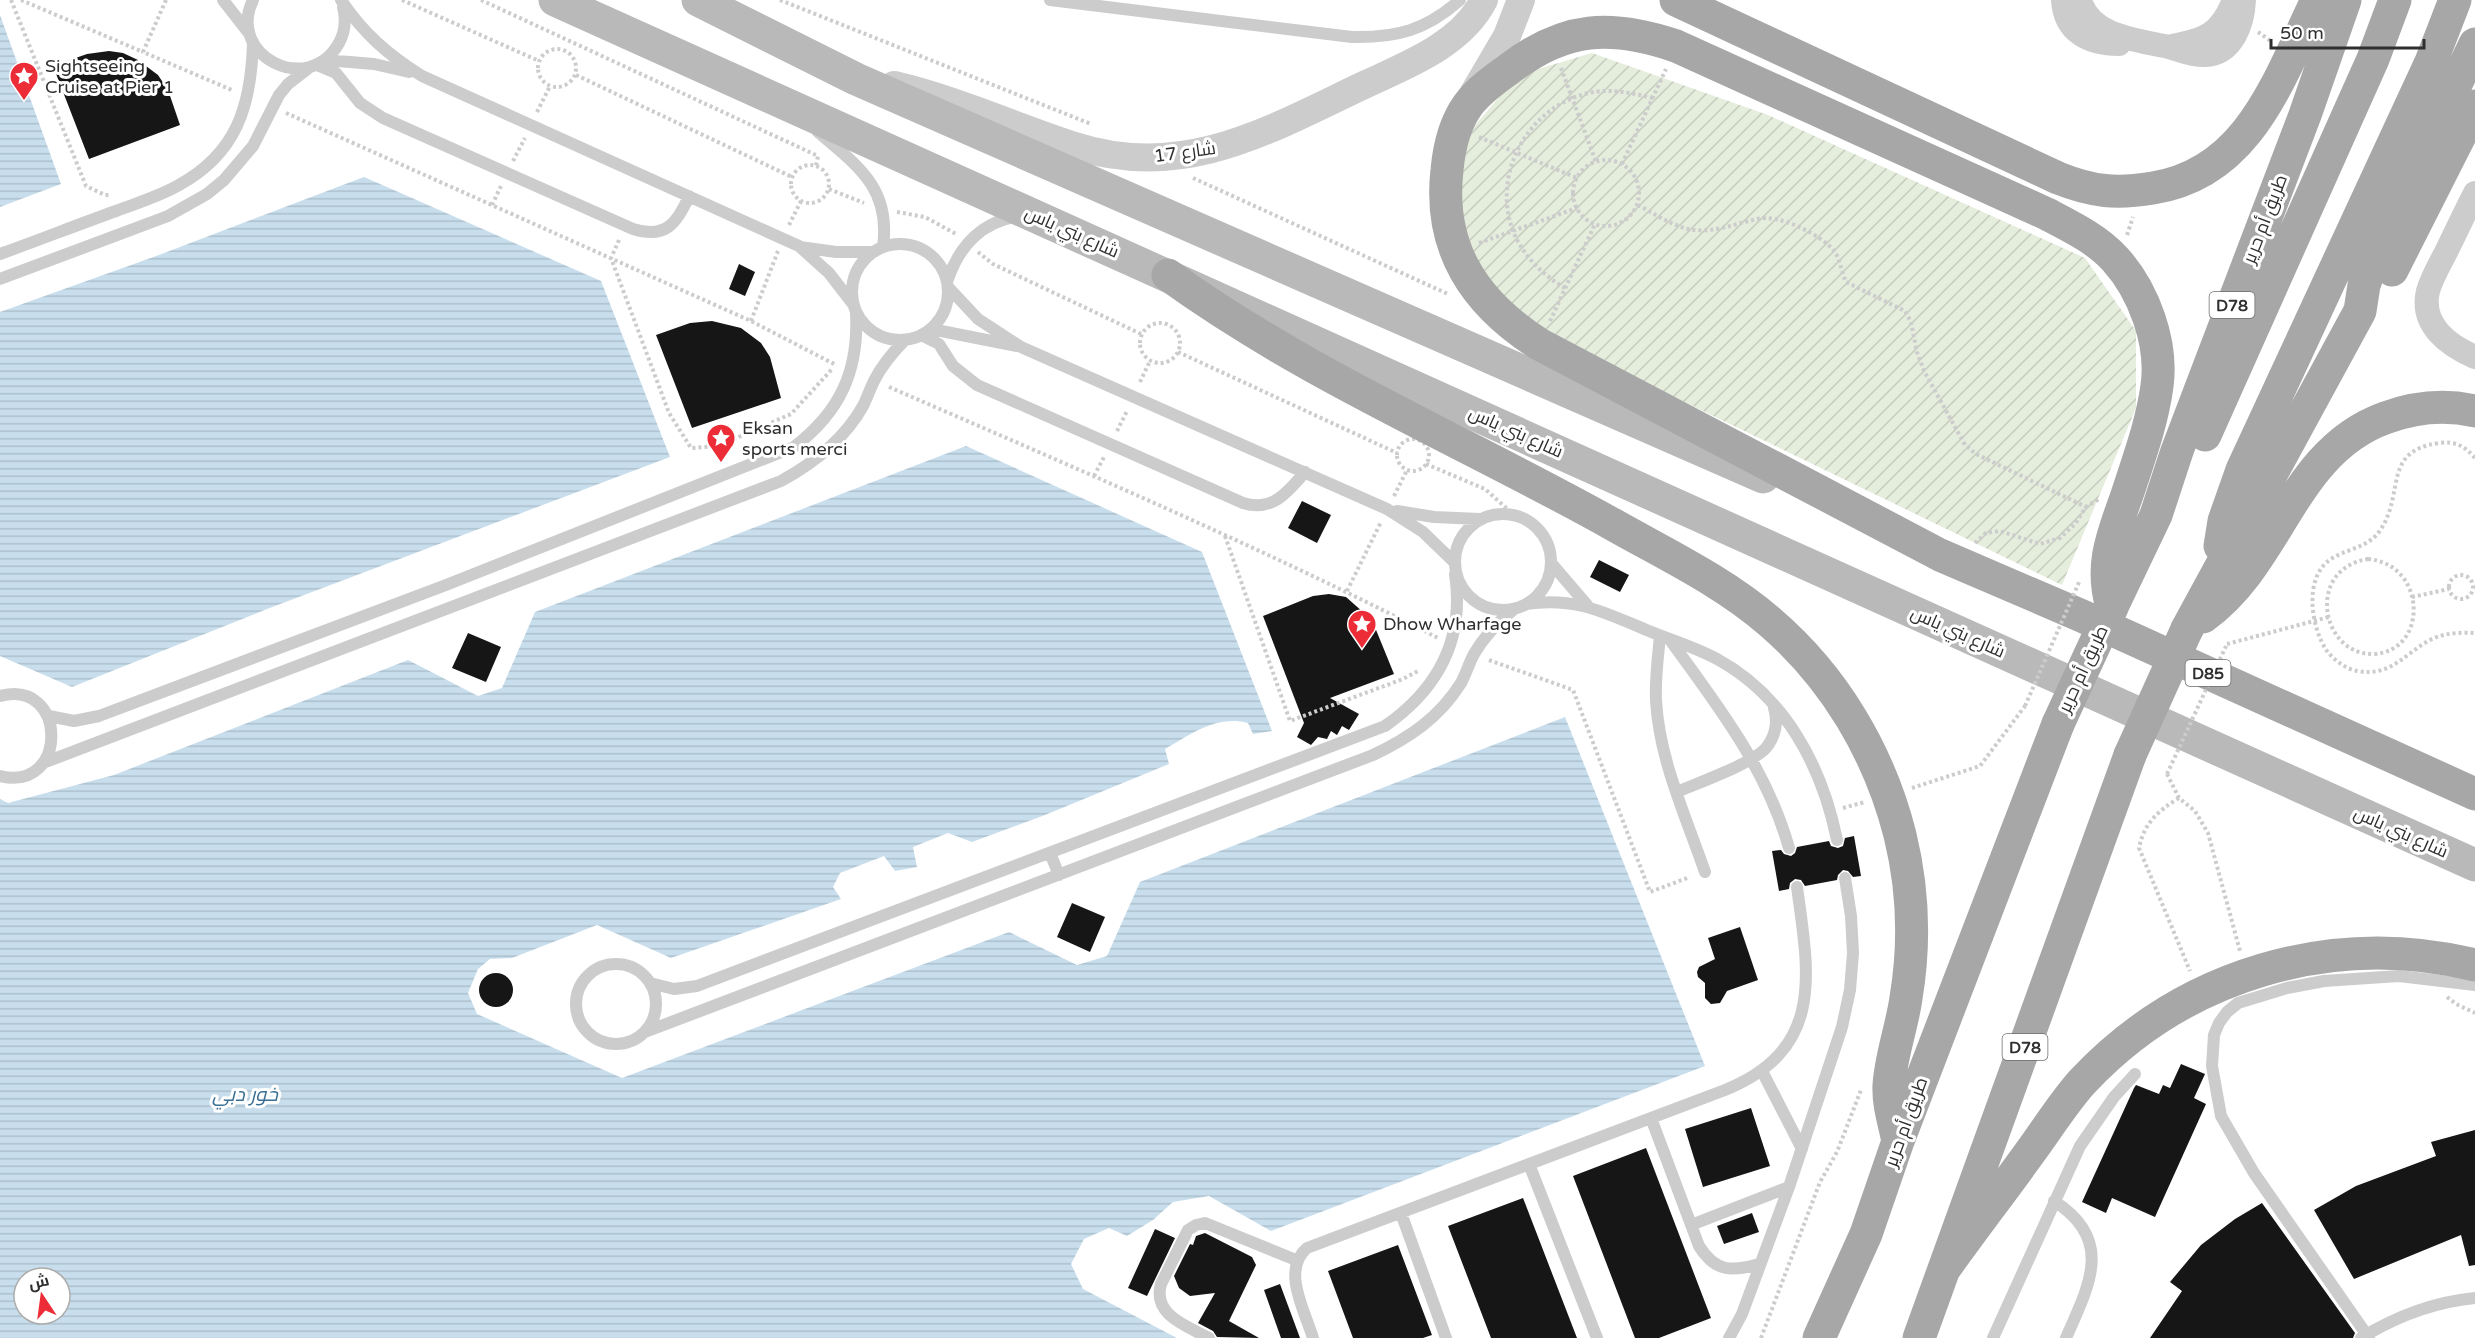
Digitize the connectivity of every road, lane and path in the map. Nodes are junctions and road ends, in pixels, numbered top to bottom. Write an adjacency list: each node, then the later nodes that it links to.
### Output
1 (11, 0): 53 (path)
2 (21, 0): 29 (path)
3 (166, 0): 29 (path)
4 (223, 0): 24 (lane)
5 (253, 0): 24 (lane)
6 (340, 0): 31 (lane); 32 (lane)
7 (402, 0): 30 (path)
8 (481, 0): 47 (path)
9 (555, 0): 39 (main road, شارع بني ياس)
10 (698, 0): 34 (main road, D85)
11 (1050, 0): 12 (lane)
12 (1460, 0)
13 (1484, 0): 34 (street, شارع 17)
14 (1521, 0): 42 (street)
15 (1676, 0): 20 (main road)
16 (2062, 0): 28 (street)
17 (2080, 0): 28 (street)
18 (2234, 0): 28 (street)
19 (2244, 0): 28 (street)
20 (2317, 0)
21 (2345, 0): 104 (main road, طريق أم حرير / D78)
22 (2395, 0): 104 (main road)
23 (2455, 0): 111 (main road)
24 (252, 39): 31 (lane); 36 (lane)
25 (1552, 42): 27 (main road); 37 (path); 42 (main road)
26 (2475, 44): 76 (main road, D78)
27 (1676, 46): 38 (path); 100 (main road)
28 (2161, 46)
29 (143, 52): 36 (path)
30 (539, 61): 33 (path); 35 (path)
31 (318, 64): 32 (lane); 41 (lane); 48 (lane)
32 (422, 75): 43 (lane)
33 (576, 75): 35 (path); 49 (path)
34 (856, 78): 107 (main road, D85)
35 (550, 86): 43 (path)
36 (248, 98): 69 (lane)
37 (1572, 98): 38 (path); 44 (path); 45 (path)
38 (1653, 98): 46 (path)
39 (784, 104): 59 (lane); 60 (main road, شارع بني ياس)
40 (2475, 106): 76 (main road)
41 (272, 107): 56 (path); 72 (lane)
42 (1462, 116): 44 (path); 68 (main road)
43 (531, 125): 48 (path); 54 (lane)
44 (1516, 152): 50 (path); 63 (path)
45 (1596, 162): 46 (path); 50 (path)
46 (1622, 165): 57 (path)
47 (816, 166): 49 (path); 51 (path)
48 (507, 173): 56 (path); 62 (lane)
49 (792, 177): 55 (path)
50 (1577, 178): 58 (path)
51 (829, 189): 55 (path); 59 (path)
52 (2475, 193): 84 (street)
53 (114, 195)
54 (689, 196): 62 (lane); 64 (lane)
55 (801, 201): 64 (path)
56 (492, 205): 70 (path)
57 (1638, 205): 61 (path); 101 (path)
58 (1577, 208): 61 (path); 63 (path)
59 (884, 212): 65 (path); 67 (lane)
60 (1036, 216): 65 (lane); 71 (main road, شارع بني ياس)
61 (1595, 224): 74 (path)
62 (625, 225): 70 (path)
63 (1513, 231): 68 (path); 74 (path)
64 (783, 239): 66 (lane); 77 (path)
65 (967, 242): 73 (lane); 79 (path)
66 (799, 246): 67 (lane); 75 (lane)
67 (878, 249): 73 (lane); 75 (lane)
68 (1456, 252): 81 (main road)
69 (0, 254)
70 (611, 258): 77 (path); 86 (path)
71 (1168, 274): 138 (main road); 144 (main road, شارع بني ياس)
72 (0, 279)
73 (948, 283): 78 (lane); 82 (lane)
74 (1565, 288): 81 (path)
75 (855, 308): 80 (lane); 87 (lane)
76 (2360, 311): 111 (main road, D78)
77 (751, 321): 86 (path)
78 (926, 332): 80 (lane); 82 (lane); 92 (lane)
79 (1141, 334): 83 (path); 85 (path)
80 (905, 340): 88 (lane)
81 (1539, 344): 107 (main road)
82 (1021, 347): 89 (lane)
83 (1178, 352): 85 (path); 94 (path)
84 (2475, 357)
85 (1150, 361): 89 (path)
86 (836, 364): 87 (path)
87 (850, 372): 113 (lane)
88 (874, 380): 99 (path); 117 (lane)
89 (1134, 396): 92 (path); 98 (lane)
90 (2475, 411): 123 (main road)
91 (1419, 440): 93 (path); 94 (path); 96 (path)
92 (1111, 444): 98 (lane); 99 (path)
93 (1430, 445)
94 (1397, 453): 97 (path)
95 (2475, 458): 122 (path)
96 (1426, 464): 97 (path); 103 (path)
97 (1407, 470): 102 (path)
98 (1305, 472): 102 (lane)
99 (1094, 476): 106 (path)
100 (2128, 490): 101 (path); 120 (main road)
101 (2086, 507): 107 (path)
102 (1387, 509): 105 (lane); 109 (lane); 115 (path)
103 (1514, 515): 105 (lane); 108 (lane)
104 (2157, 515): 120 (main road, طريق أم حرير / D78)
105 (1480, 519): 109 (lane)
106 (1224, 536): 115 (path); 129 (path)
107 (1948, 558): 137 (main road, D85)
108 (1551, 563): 118 (lane); 119 (lane)
109 (1455, 568): 119 (lane); 126 (lane)
110 (2083, 569): 138 (path, bridge)
111 (2217, 574): 123 (main road, D78)
112 (2474, 583): 114 (path); 114 (path)
113 (446, 585): 117 (lane); 132 (lane)
114 (2449, 589): 116 (path)
115 (1347, 591): 126 (path)
116 (2412, 597): 121 (path); 121 (path)
117 (454, 605): 134 (lane)
118 (1587, 605): 119 (lane); 125 (lane)
119 (1520, 607): 128 (lane)
120 (2112, 607): 159 (main road, طريق أم حرير / D78, bridge)
121 (2329, 618): 122 (path)
122 (2316, 621): 124 (path); 139 (path, bridge)
123 (2187, 629): 168 (main road, D78, bridge)
124 (2475, 633)
125 (1665, 638): 131 (lane); 133 (lane); 136 (lane)
126 (1444, 641): 127 (path); 143 (lane)
127 (1434, 646)
128 (1474, 655): 145 (path); 146 (lane)
129 (1419, 670)
130 (0, 696): 132 (lane)
131 (1773, 705): 133 (lane); 140 (lane)
132 (49, 717): 134 (lane)
133 (1752, 758): 136 (lane); 142 (lane)
134 (43, 763): 135 (lane)
135 (0, 776)
136 (1677, 792): 145 (lane)
137 (2475, 794)
138 (1888, 796): 140 (path); 159 (main road)
139 (2179, 798): 150 (path); 153 (path)
140 (1831, 812): 141 (lane)
141 (1837, 840)
142 (1789, 848)
143 (1050, 853): 146 (lane); 151 (lane)
144 (2475, 865)
145 (1705, 872)
146 (1059, 875): 154 (lane)
147 (1845, 879): 160 (lane)
148 (1797, 887): 155 (lane)
149 (2475, 965): 150 (main road)
150 (2246, 975): 153 (main road)
151 (650, 983): 154 (lane); 154 (lane)
152 (2475, 985): 171 (lane)
153 (2199, 994): 168 (main road)
154 (645, 1032)
155 (1762, 1071): 158 (lane); 160 (lane)
156 (2135, 1074): 163 (lane)
157 (1862, 1087): 177 (path)
158 (1651, 1118): 161 (lane); 165 (lane)
159 (1898, 1141): 178 (main road, طريق أم حرير / D78)
160 (1802, 1149): 162 (lane)
161 (1529, 1164): 164 (lane); 175 (lane)
162 (1789, 1187): 165 (lane); 167 (lane)
163 (2054, 1201): 179 (lane); 180 (lane)
164 (1401, 1213): 166 (lane); 174 (lane)
165 (1691, 1225): 167 (lane)
166 (1296, 1260): 172 (lane); 173 (lane)
167 (1760, 1264): 176 (lane)
168 (1945, 1268): 170 (main road, D78)
169 (2475, 1298): 171 (lane)
170 (1922, 1337)
171 (2366, 1337)
172 (1209, 1338)
173 (1313, 1338)
174 (1446, 1338)
175 (1597, 1338)
176 (1729, 1338)
177 (1761, 1338)
178 (1819, 1338)
179 (1993, 1338)
180 (2066, 1338)

